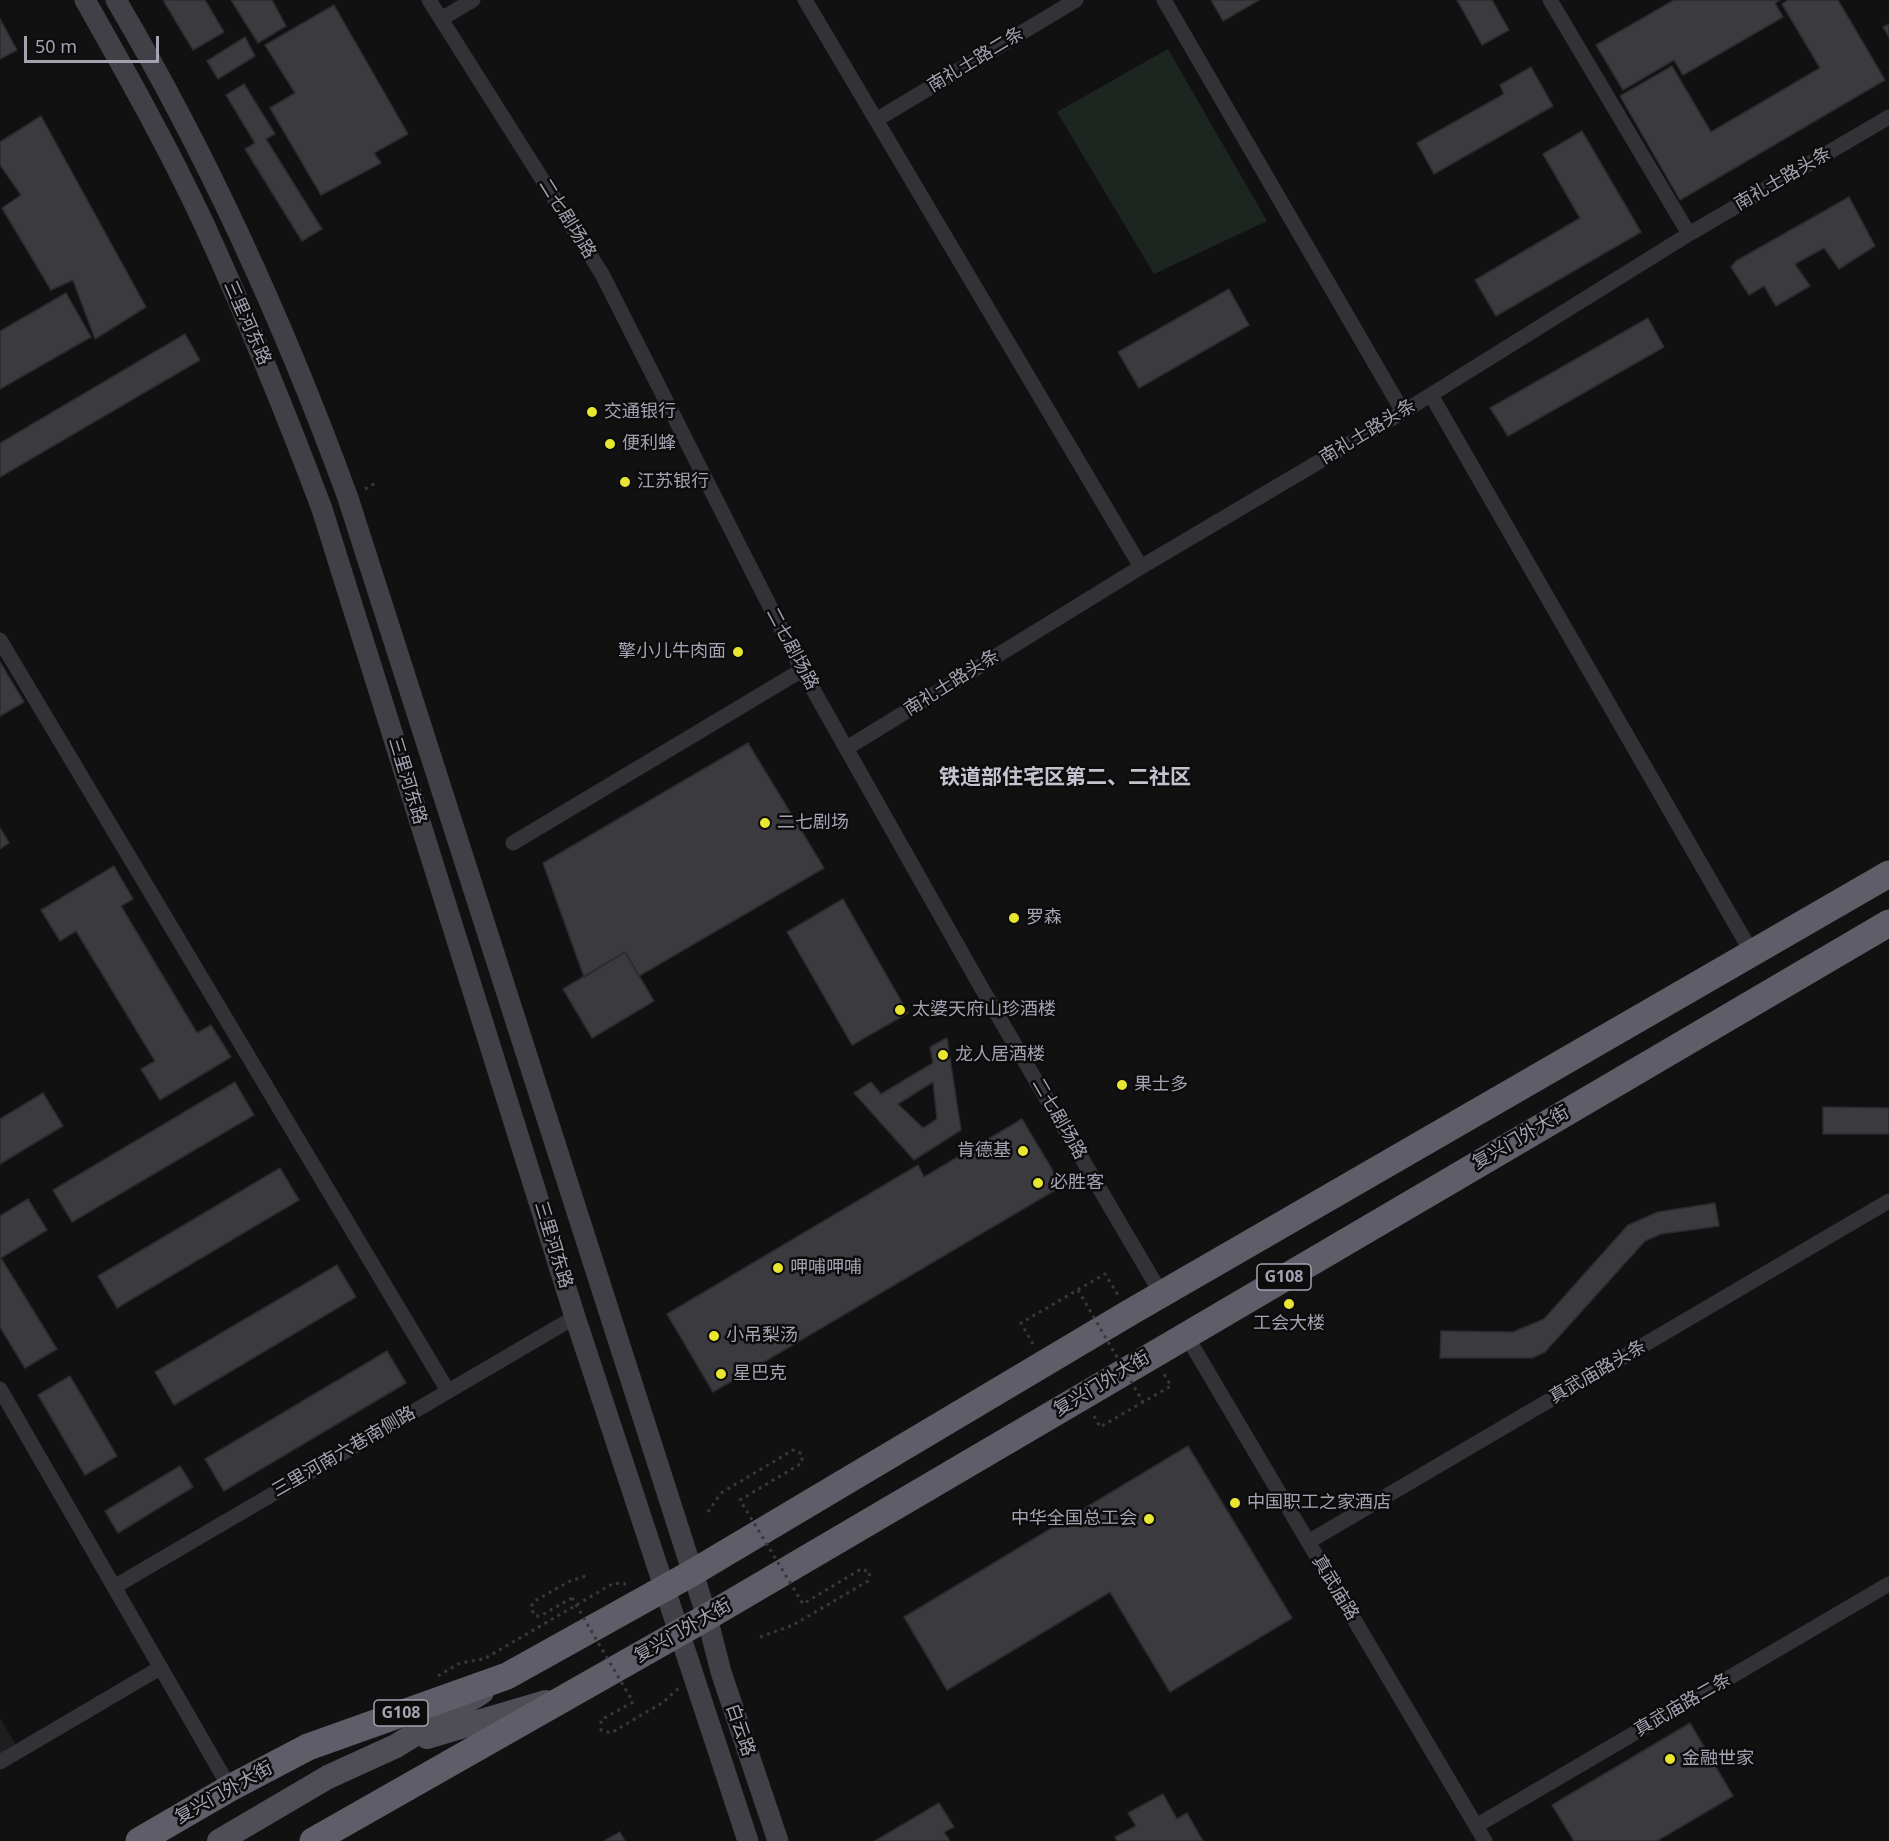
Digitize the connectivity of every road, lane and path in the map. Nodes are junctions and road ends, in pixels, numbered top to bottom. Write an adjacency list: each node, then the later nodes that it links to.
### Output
1 (85, 0): 27 (main road, 三里河东路)
2 (116, 0): 37 (main road, 三里河东路)
3 (429, 0): 9 (street, 二七剧场路)
4 (473, 0): 9 (street)
5 (806, 0): 11 (street)
6 (1076, 0): 11 (street, 南礼士路二条)
7 (1164, 0): 14 (street)
8 (1550, 0): 12 (street)
9 (441, 19): 17 (street, 二七剧场路)
10 (1889, 117): 12 (street, 南礼士路头条)
11 (876, 120): 15 (street)
12 (1689, 234): 13 (street, 南礼士路头条)
13 (1431, 395): 14 (street, 南礼士路头条); 22 (street)
14 (1403, 412): 15 (street, 南礼士路头条)
15 (1141, 567): 18 (street, 南礼士路头条)
16 (0, 640): 32 (street)
17 (802, 670): 18 (street, 二七剧场路); 19 (street)
18 (847, 748): 26 (street, 二七剧场路)
19 (513, 843)
20 (1889, 874): 22 (highway, 复兴门外大街 / G108)
21 (1889, 923): 29 (highway, 复兴门外大街 / G108)
22 (1752, 953): 26 (highway, 复兴门外大街 / G108)
23 (1889, 1201): 36 (street, 真武庙路头条)
24 (1106, 1274): 25 (path)
25 (1078, 1290): 28 (path); 33 (path, bridge)
26 (1162, 1295): 37 (highway, 复兴门外大街 / G108)
27 (575, 1317): 32 (street, 三里河南六巷南侧路); 41 (main road, 三里河东路)
28 (1021, 1323)
29 (1186, 1335): 36 (street, 真武庙路); 42 (highway, 复兴门外大街 / G108)
30 (1171, 1386): 33 (path)
31 (0, 1389): 40 (street)
32 (448, 1391): 40 (street, 三里河南六巷南侧路)
33 (1143, 1402): 34 (path)
34 (1100, 1427)
35 (708, 1512): 44 (path, bridge)
36 (1308, 1542): 54 (street, 真武庙路)
37 (692, 1573): 41 (highway, 复兴门外大街 / G108); 42 (main road, 三里河东路)
38 (589, 1575): 48 (path, bridge)
39 (1889, 1584): 54 (street, 真武庙路二条)
40 (114, 1587): 45 (street)
41 (664, 1588): 43 (main road, 白云路); 46 (highway, 复兴门外大街 / G108); 47 (path)
42 (707, 1617): 43 (highway, 复兴门外大街 / G108); 60 (main road, 白云路)
43 (679, 1633): 49 (highway, 复兴门外大街 / G108); 59 (main road, 白云路)
44 (760, 1637)
45 (160, 1668): 51 (street); 52 (street)
46 (507, 1676): 50 (main road); 52 (highway, 复兴门外大街 / G108)
47 (430, 1680)
48 (679, 1688)
49 (571, 1694): 50 (main road); 53 (highway, 复兴门外大街 / G108)
50 (396, 1746): 56 (main road)
51 (0, 1762)
52 (230, 1788): 55 (highway, 复兴门外大街 / G108)
53 (350, 1821): 57 (highway, 复兴门外大街 / G108); 58 (main road)
54 (1476, 1826): 61 (street, 真武庙路)
55 (140, 1841)
56 (219, 1841)
57 (313, 1841)
58 (318, 1841)
59 (748, 1841)
60 (778, 1841)
61 (1485, 1841)

